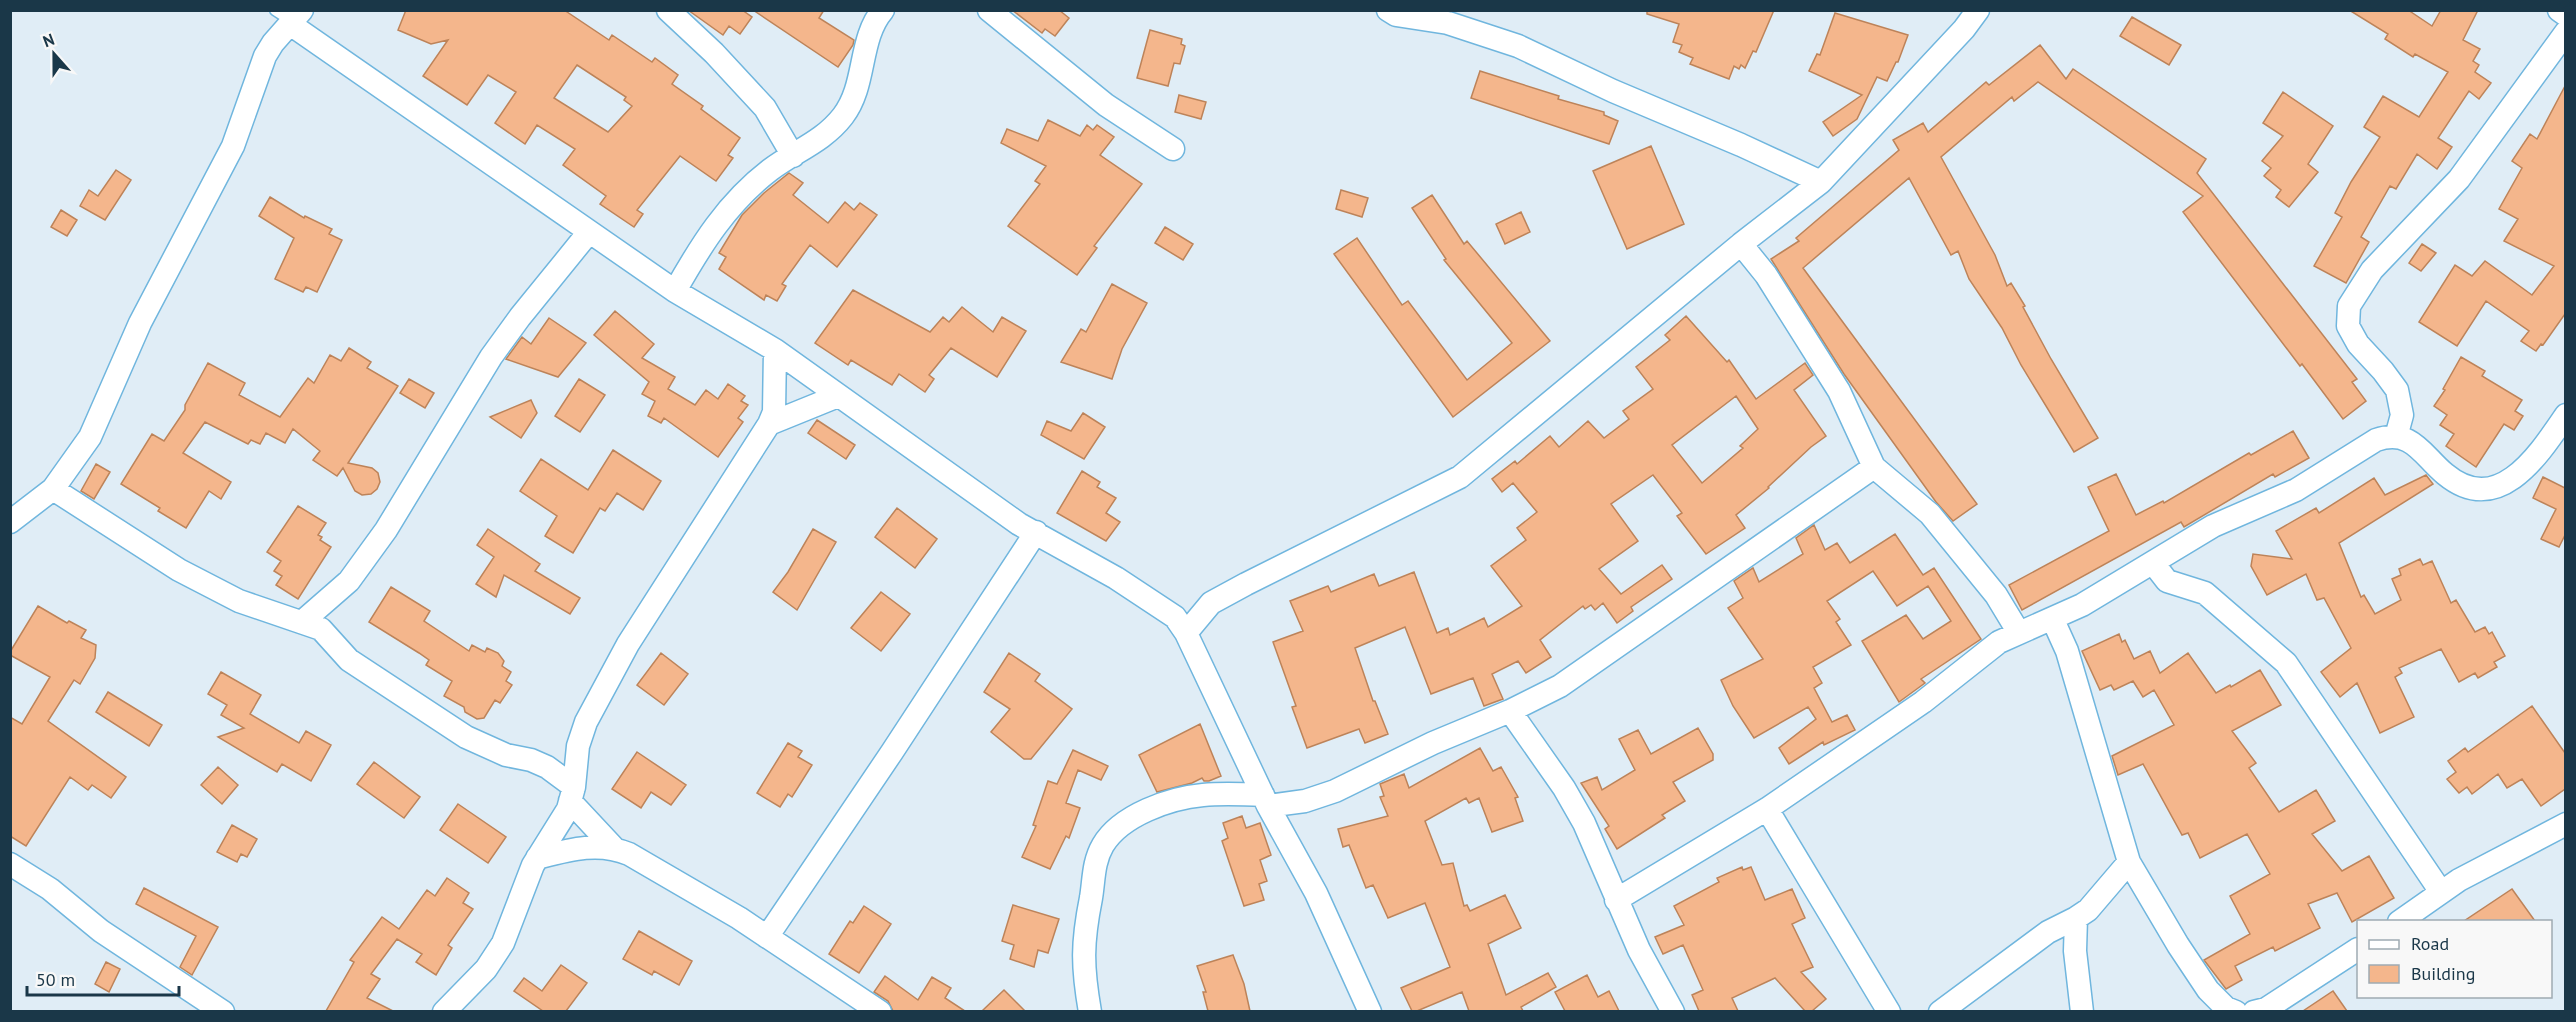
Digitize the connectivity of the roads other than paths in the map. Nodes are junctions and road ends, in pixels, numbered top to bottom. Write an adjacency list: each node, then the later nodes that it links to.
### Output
1 (668, 10): 11 (street)
2 (883, 10): 11 (street)
3 (989, 10): 10 (street)
4 (1388, 10): 12 (street)
5 (1978, 10): 12 (street)
6 (2559, 10): 7 (street)
7 (2565, 15)
8 (290, 17): 13 (street); 22 (street)
9 (2565, 32): 20 (street)
10 (1173, 149)
11 (793, 156): 15 (street)
12 (1821, 182): 14 (street)
13 (589, 232): 15 (street); 27 (street)
14 (1741, 244): 21 (street); 28 (street)
15 (675, 291): 16 (street)
16 (775, 350): 17 (street); 19 (street)
17 (838, 396): 19 (street); 24 (street)
18 (2565, 416): 20 (street)
19 (769, 424): 31 (street)
20 (2396, 437): 25 (street)
21 (1874, 467): 29 (street); 30 (street)
22 (53, 489): 23 (street); 27 (street)
23 (10, 522)
24 (1036, 532): 28 (street); 43 (street)
25 (2153, 563): 26 (street); 39 (street)
26 (2053, 620): 29 (street); 37 (street)
27 (302, 621): 31 (street)
28 (1186, 633): 32 (street)
29 (2019, 633): 33 (street)
30 (1510, 711): 32 (street); 40 (street)
31 (572, 794): 35 (street); 36 (street)
32 (1265, 800): 48 (street); 49 (street)
33 (1767, 809): 40 (street); 51 (street)
34 (2565, 824): 39 (street)
35 (613, 847): 36 (street); 43 (street)
36 (537, 858): 46 (street)
37 (2129, 862): 41 (street); 54 (street)
38 (10, 864): 45 (street)
39 (2441, 892): 42 (street)
40 (1616, 900): 50 (street)
41 (2076, 918): 52 (street); 53 (street)
42 (2400, 920)
43 (767, 938): 47 (street)
44 (2357, 950): 55 (street)
45 (224, 1011)
46 (444, 1011)
47 (880, 1011)
48 (1090, 1011)
49 (1370, 1011)
50 (1673, 1011)
51 (1889, 1011)
52 (1940, 1011)
53 (2082, 1011)
54 (2236, 1011)
55 (2254, 1011)

